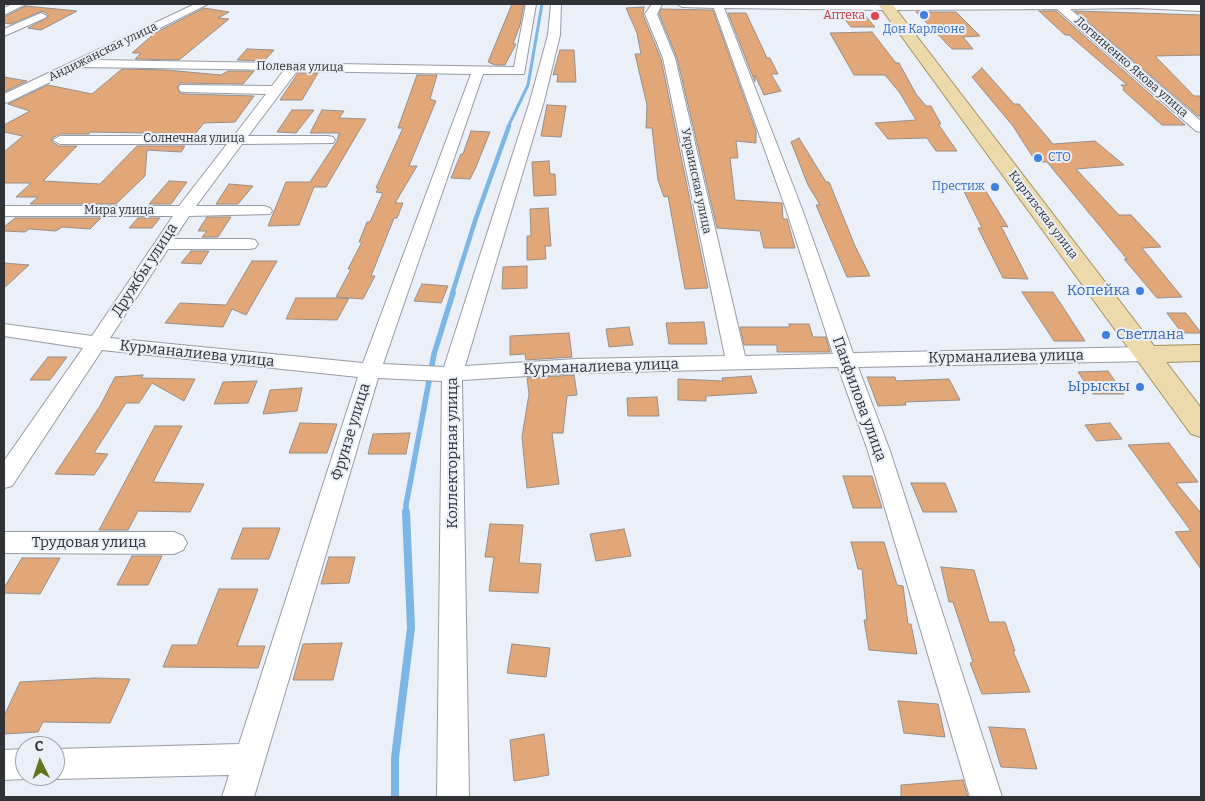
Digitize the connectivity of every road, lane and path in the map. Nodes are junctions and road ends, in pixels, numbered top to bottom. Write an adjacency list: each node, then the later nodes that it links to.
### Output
1 (21, 4): 12 (street)
2 (203, 4): 15 (street, Андижанская улица)
3 (531, 4): 17 (street, Полевая улица)
4 (556, 4): 37 (street, Коллекторная улица)
5 (657, 4): 35 (street, Украинская улица)
6 (682, 4): 7 (street)
7 (686, 4): 8 (street)
8 (718, 5): 9 (street); 34 (street, Панфилова улица)
9 (886, 5): 10 (street); 33 (main road, Киргизская улица)
10 (1060, 6): 11 (street); 21 (street, Логвиненко Якова улица)
11 (1201, 8)
12 (4, 12)
13 (41, 16): 14 (street)
14 (4, 33)
15 (80, 63): 16 (street, Полевая улица); 20 (street, Андижанская улица)
16 (293, 67): 17 (street, Полевая улица); 19 (street, Дружбы улица)
17 (478, 71): 36 (street, Фрунзе улица)
18 (185, 88): 19 (street)
19 (275, 90): 22 (street, Дружбы улица)
20 (4, 99)
21 (1201, 128)
22 (238, 139): 23 (street, Солнечная улица); 24 (street, Солнечная улица); 26 (street, Дружбы улица)
23 (60, 140)
24 (328, 140)
25 (4, 211): 26 (street, Мира улица)
26 (184, 211): 27 (street, Мира улица); 28 (street, Дружбы улица)
27 (264, 211)
28 (162, 244): 29 (street); 31 (street, Дружбы улица)
29 (249, 244)
30 (4, 330): 31 (street, Курманалиева улица)
31 (97, 343): 36 (street, Курманалиева улица); 39 (street, Дружбы улица)
32 (1201, 353): 33 (main road, Курманалиева улица)
33 (1146, 354): 34 (street, Курманалиева улица); 38 (main road, Киргизская улица)
34 (845, 360): 35 (street, Курманалиева улица); 46 (street, Панфилова улица)
35 (736, 362): 37 (street, Курманалиева улица)
36 (370, 371): 37 (street, Курманалиева улица); 42 (street, Фрунзе улица)
37 (452, 374): 45 (street, Коллекторная улица)
38 (1201, 427)
39 (4, 479)
40 (4, 542): 41 (street, Трудовая улица)
41 (174, 543)
42 (250, 759): 43 (street); 44 (street, Фрунзе улица)
43 (65, 764)
44 (238, 797)
45 (453, 797)
46 (986, 797)

